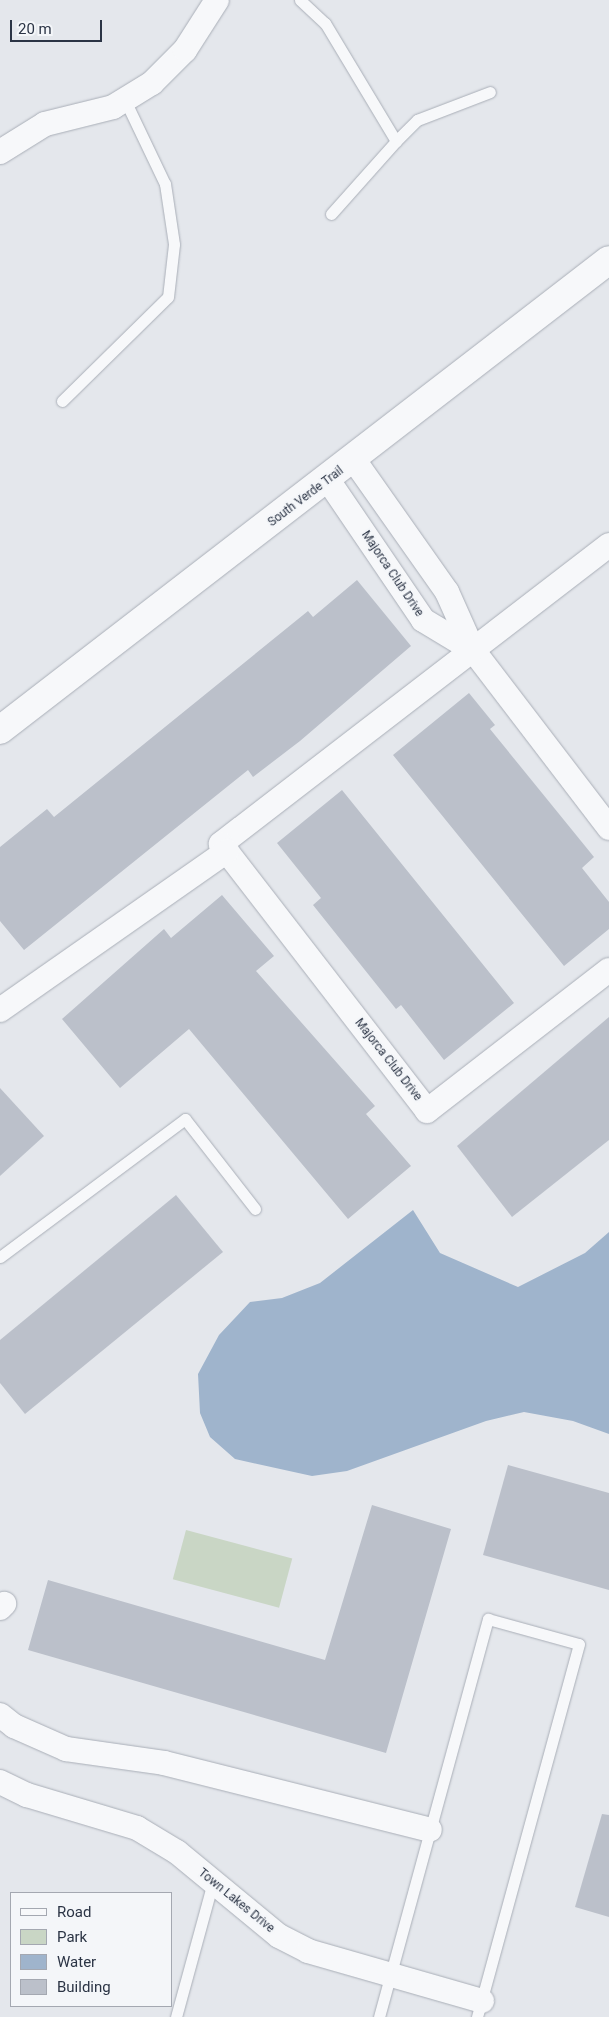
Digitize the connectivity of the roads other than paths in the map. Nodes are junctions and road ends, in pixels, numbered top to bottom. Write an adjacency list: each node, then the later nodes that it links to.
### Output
1 (216, 0): 4 (street)
2 (300, 0): 5 (lane)
3 (490, 92): 5 (lane)
4 (124, 100): 6 (street); 9 (lane)
5 (396, 141): 7 (lane)
6 (0, 152)
7 (331, 214)
8 (609, 260): 10 (street, South Verde Trail)
9 (62, 401)
10 (354, 460): 11 (street, South Verde Trail); 13 (street, Majorca Club Drive)
11 (328, 480): 13 (street, Majorca Club Drive); 14 (street, South Verde Trail)
12 (609, 545): 13 (street)
13 (473, 650): 15 (street, Majorca Club Drive); 16 (street)
14 (0, 730)
15 (609, 828)
16 (227, 851): 17 (street, Majorca Club Drive); 18 (street)
17 (609, 970)
18 (0, 1010)
19 (255, 1209): 20 (lane)
20 (0, 1257)
21 (0, 1715): 23 (street)
22 (0, 1782): 24 (street, Town Lakes Drive)
23 (430, 1830): 25 (lane); 26 (lane)
24 (213, 1882): 25 (street, Town Lakes Drive); 27 (lane)
25 (390, 1976): 26 (street, Town Lakes Drive); 28 (lane)
26 (480, 2009)
27 (176, 2017)
28 (379, 2017)

